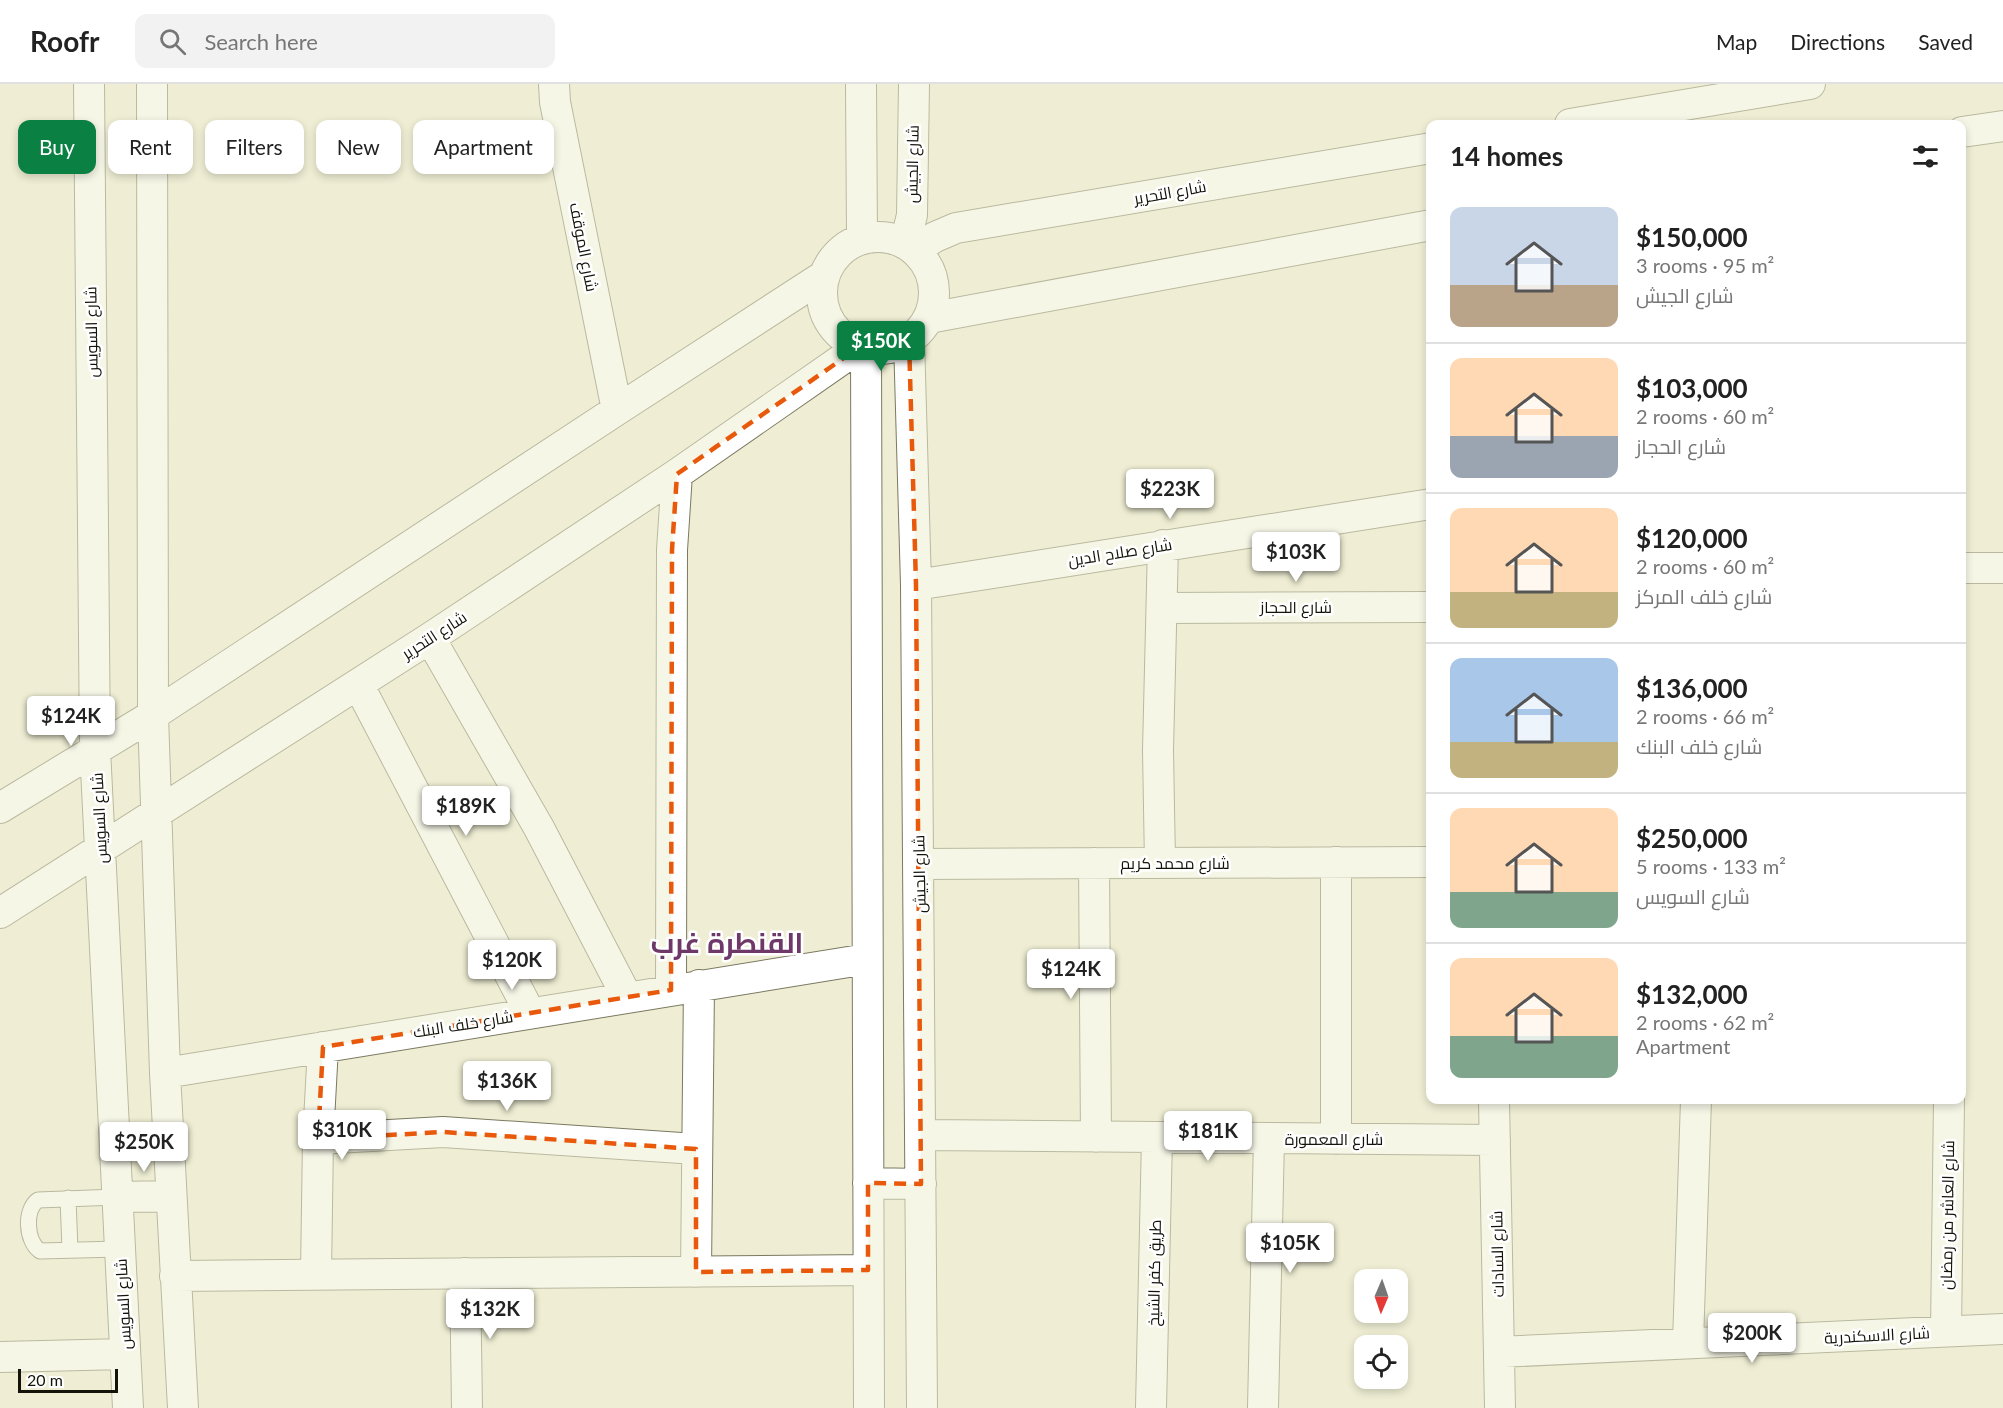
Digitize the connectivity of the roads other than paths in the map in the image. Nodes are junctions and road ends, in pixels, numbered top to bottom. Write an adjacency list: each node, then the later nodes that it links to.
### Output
1 (89, 84): 29 (street, شارع السويس)
2 (152, 84): 28 (street)
3 (554, 84): 17 (street, شارع الموقف)
4 (861, 84): 12 (street)
5 (914, 84): 13 (street, شارع الجيش)
6 (1810, 84): 7 (street)
7 (1593, 120)
8 (2003, 126): 9 (street)
9 (1966, 131)
10 (1426, 149): 13 (street, شارع التحرير)
11 (1426, 226): 15 (street)
12 (862, 239): 13 (street); 14 (street)
13 (910, 247): 15 (street, شارع الجيش)
14 (825, 275): 16 (street); 17 (street)
15 (919, 328): 16 (street); 23 (street, شارع الجيش)
16 (863, 346): 18 (street, شارع التحرير); 39 (street)
17 (617, 410): 28 (street)
18 (677, 474): 26 (street, شارع التحرير); 40 (street)
19 (1426, 505): 20 (street, شارع صلاح الدين)
20 (1163, 545): 23 (street, شارع صلاح الدين); 25 (street)
21 (1966, 568): 22 (street)
22 (2003, 568)
23 (916, 585): 37 (street, شارع الجيش)
24 (1426, 607): 25 (street, شارع الحجاز)
25 (1162, 608): 36 (street)
26 (430, 638): 27 (street, شارع التحرير); 41 (street)
27 (358, 684): 31 (street, شارع التحرير); 42 (street)
28 (153, 715): 29 (street); 31 (street)
29 (95, 750): 30 (street); 32 (street, شارع السويس)
30 (0, 808)
31 (157, 813): 32 (street, شارع التحرير); 44 (street)
32 (100, 850): 38 (street, شارع التحرير); 59 (street, شارع السويس)
33 (1336, 862): 34 (street, شارع محمد كريم); 36 (street, شارع محمد كريم); 53 (street)
34 (1426, 862)
35 (1094, 863): 36 (street, شارع محمد كريم); 37 (street, شارع محمد كريم); 49 (street)
36 (1160, 863)
37 (919, 864): 48 (street, شارع الجيش)
38 (0, 913)
39 (867, 959): 40 (street, شارع خلف البنك); 56 (street)
40 (685, 988): 41 (street, شارع خلف البنك); 55 (street)
41 (627, 997): 42 (street, شارع خلف البنك)
42 (530, 1013): 43 (street, شارع خلف البنك)
43 (323, 1047): 44 (street, شارع خلف البنك); 51 (street)
44 (165, 1073): 58 (street)
45 (1494, 1104): 54 (street, شارع السادات)
46 (1696, 1104): 70 (street)
47 (1949, 1104): 69 (street, شارع العاشر من رمضان)
48 (921, 1135): 49 (street, شارع المعمورة); 57 (street, شارع الجيش)
49 (1096, 1137): 50 (street, شارع المعمورة)
50 (1157, 1137): 52 (street, شارع المعمورة); 79 (street, طريق كفر الشيخ)
51 (318, 1139): 55 (street); 65 (street)
52 (1269, 1139): 53 (street, شارع المعمورة); 80 (street)
53 (1336, 1139): 54 (street, شارع المعمورة)
54 (1495, 1140): 71 (street, شارع السادات)
55 (696, 1149): 64 (street)
56 (868, 1183): 57 (street); 63 (street)
57 (921, 1184): 78 (street, شارع الجيش)
58 (171, 1196): 59 (street); 67 (street)
59 (117, 1197): 60 (lane); 61 (street, شارع السويس)
60 (69, 1198): 62 (lane); 62 (lane)
61 (119, 1249): 62 (lane); 72 (street, شارع السويس)
62 (70, 1250)
63 (868, 1270): 64 (street); 77 (street)
64 (696, 1272): 66 (street)
65 (316, 1274): 66 (street); 67 (street)
66 (465, 1274): 76 (street)
67 (175, 1276): 75 (street)
68 (2003, 1329): 69 (street, شارع الاسكندرية)
69 (1946, 1331): 70 (street, شارع الاسكندرية)
70 (1688, 1343): 71 (street, شارع الاسكندرية)
71 (1499, 1352): 81 (street, شارع السادات)
72 (125, 1354): 73 (street); 74 (street, شارع السويس)
73 (0, 1357)
74 (128, 1408)
75 (183, 1408)
76 (468, 1408)
77 (869, 1408)
78 (922, 1408)
79 (1151, 1408)
80 (1263, 1408)
81 (1500, 1408)

